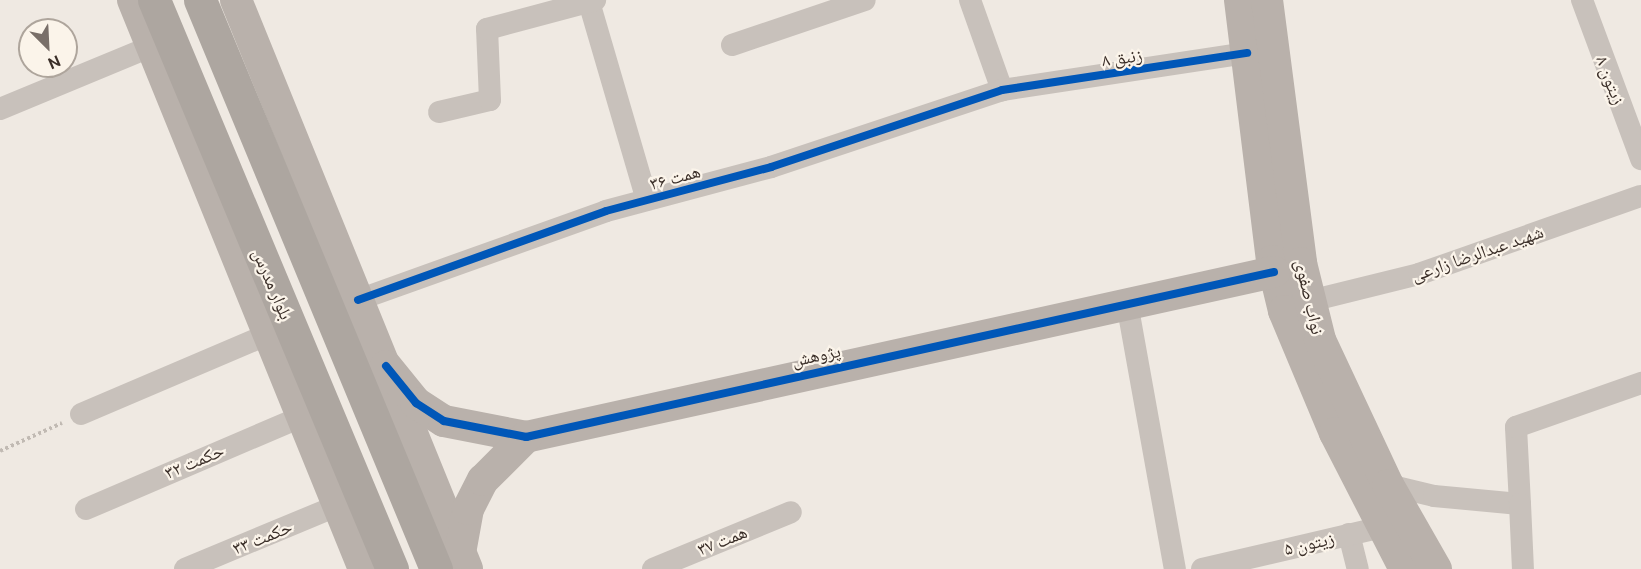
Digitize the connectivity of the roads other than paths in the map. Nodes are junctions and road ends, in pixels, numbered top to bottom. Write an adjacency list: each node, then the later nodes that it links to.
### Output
1 (133, 0): 12 (street)
2 (154, 0): 43 (main road, بلوار مدرس)
3 (200, 0): 15 (main road)
4 (236, 0): 14 (street)
5 (865, 0): 11 (street)
6 (970, 0): 16 (street)
7 (1240, 0): 13 (street, نواب صفوی)
8 (1267, 0): 19 (street, نواب صفوی)
9 (1582, 0): 20 (street, زیتون ۸)
10 (592, 1): 18 (street); 22 (street)
11 (732, 45)
12 (152, 46): 17 (street); 27 (street)
13 (1247, 53): 16 (street, زنبق ۸); 19 (street, نواب صفوی)
14 (261, 62): 15 (street); 24 (street)
15 (230, 74): 40 (main road)
16 (1002, 90): 22 (street, همت ۳۶)
17 (0, 109)
18 (439, 112)
19 (1272, 153): 23 (street, نواب صفوی); 25 (street, نواب صفوی)
20 (1641, 159)
21 (1641, 196): 25 (street, شهید عبدالرضا زارعی)
22 (647, 200): 24 (street, همت ۳۶)
23 (1274, 272): 26 (street, پژوهش); 38 (street, نواب صفوی)
24 (358, 300): 28 (street)
25 (1310, 301): 33 (street, نواب صفوی)
26 (1127, 303): 32 (street, پژوهش); 45 (street)
27 (269, 334): 30 (street); 31 (street)
28 (386, 366): 32 (street, پژوهش); 40 (street)
29 (1641, 383): 34 (street)
30 (81, 414)
31 (303, 416): 35 (street); 36 (street, حکمت ۳۲)
32 (526, 437): 40 (street)
33 (1388, 485): 34 (street); 49 (street, نواب صفوی)
34 (1520, 504): 50 (street)
35 (339, 505): 41 (street, حکمت ۳۳); 42 (street)
36 (86, 508)
37 (791, 512): 44 (street, همت ۳۷)
38 (1382, 527): 39 (street, زیتون ۵); 48 (street, نواب صفوی)
39 (1349, 534): 46 (street, زیتون ۵); 47 (street)
40 (454, 564)
41 (185, 569)
42 (364, 569)
43 (392, 569)
44 (653, 569)
45 (1175, 569)
46 (1202, 569)
47 (1358, 569)
48 (1405, 569)
49 (1436, 569)
50 (1522, 569)

